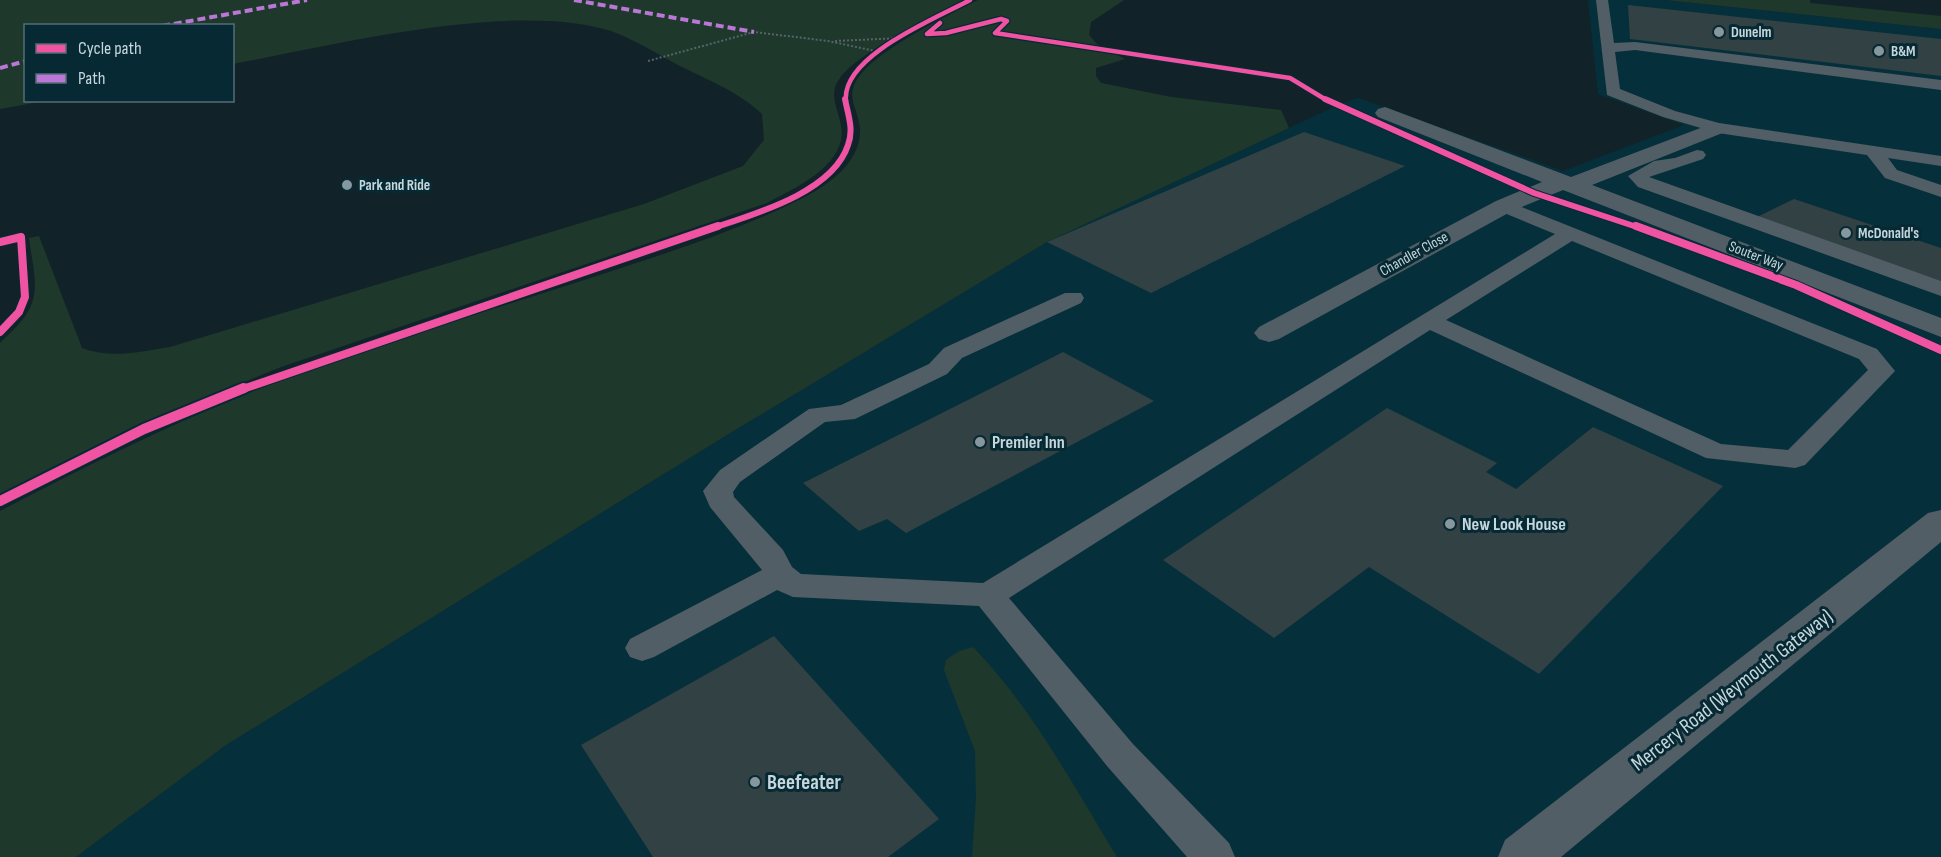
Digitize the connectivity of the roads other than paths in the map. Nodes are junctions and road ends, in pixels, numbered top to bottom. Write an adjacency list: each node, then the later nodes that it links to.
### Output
1 (1602, 0): 2 (lane)
2 (1608, 48): 3 (lane); 5 (lane)
3 (1941, 86)
4 (1385, 113): 9 (street, Souter Way)
5 (1718, 128): 6 (street); 7 (lane)
6 (1670, 147): 9 (street); 13 (lane)
7 (1873, 151): 8 (lane); 10 (lane)
8 (1941, 161)
9 (1566, 184): 11 (street, Chandler Close); 16 (street, Souter Way)
10 (1941, 191)
11 (1504, 206): 12 (lane); 17 (street, Chandler Close)
12 (1570, 234): 15 (lane); 15 (lane)
13 (1941, 289)
14 (1073, 298): 19 (lane)
15 (1431, 322): 20 (lane)
16 (1941, 328)
17 (1269, 333)
18 (1941, 522): 23 (street, Mercery Road (Weymouth Gateway))
19 (780, 574): 20 (lane); 21 (lane)
20 (988, 595): 22 (lane)
21 (642, 648)
22 (1214, 857)
23 (1523, 857)

